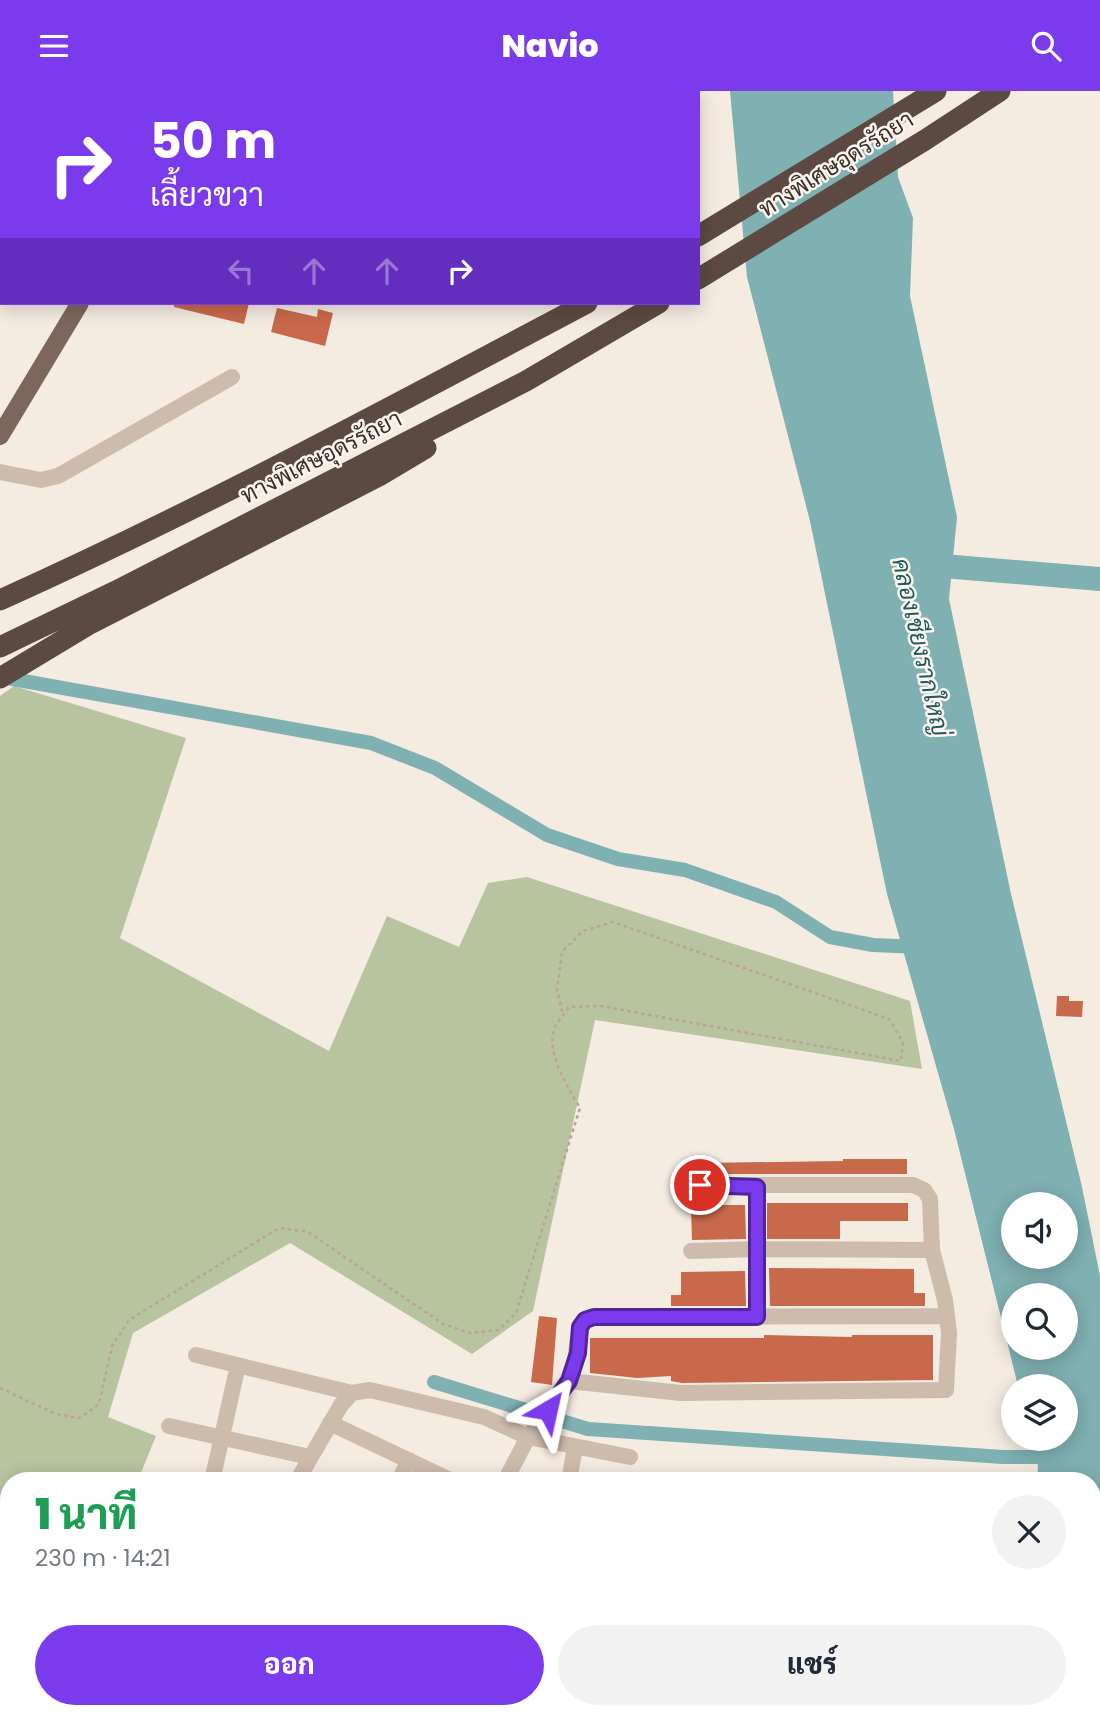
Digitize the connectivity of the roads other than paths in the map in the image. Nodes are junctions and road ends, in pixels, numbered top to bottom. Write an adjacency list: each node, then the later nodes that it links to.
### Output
1 (936, 91): 3 (highway, ทางพิเศษอุดรรัถยา)
2 (1000, 91): 4 (highway, ทางพิเศษอุดรรัถยา)
3 (700, 235)
4 (700, 278)
5 (79, 305): 10 (main road)
6 (583, 305): 12 (highway, ทางพิเศษอุดรรัถยา)
7 (656, 305): 9 (highway, ทางพิเศษอุดรรัถยา)
8 (232, 377): 11 (street)
9 (526, 381): 13 (highway, ทางพิเศษอุดรรัถยา); 14 (highway)
10 (0, 436)
11 (0, 473)
12 (0, 600)
13 (0, 647)
14 (0, 678)
15 (700, 1185): 16 (street)
16 (757, 1187): 17 (street); 18 (street)
17 (757, 1249): 18 (street); 19 (street); 21 (street)
18 (932, 1250): 20 (street)
19 (691, 1251)
20 (947, 1316): 21 (street); 24 (street)
21 (757, 1317): 24 (street)
22 (196, 1355): 23 (street)
23 (238, 1365): 25 (street); 29 (street)
24 (569, 1381): 28 (street)
25 (352, 1393): 26 (street); 28 (street)
26 (330, 1423): 31 (street); 33 (street)
27 (169, 1426): 29 (street)
28 (528, 1437): 30 (street); 38 (street)
29 (222, 1438): 31 (street); 34 (street)
30 (575, 1447): 32 (street); 39 (street)
31 (310, 1457): 35 (street)
32 (630, 1457)
33 (410, 1460): 36 (street); 37 (street)
34 (214, 1472)
35 (304, 1472)
36 (404, 1472)
37 (434, 1472)
38 (510, 1472)
39 (571, 1472)

